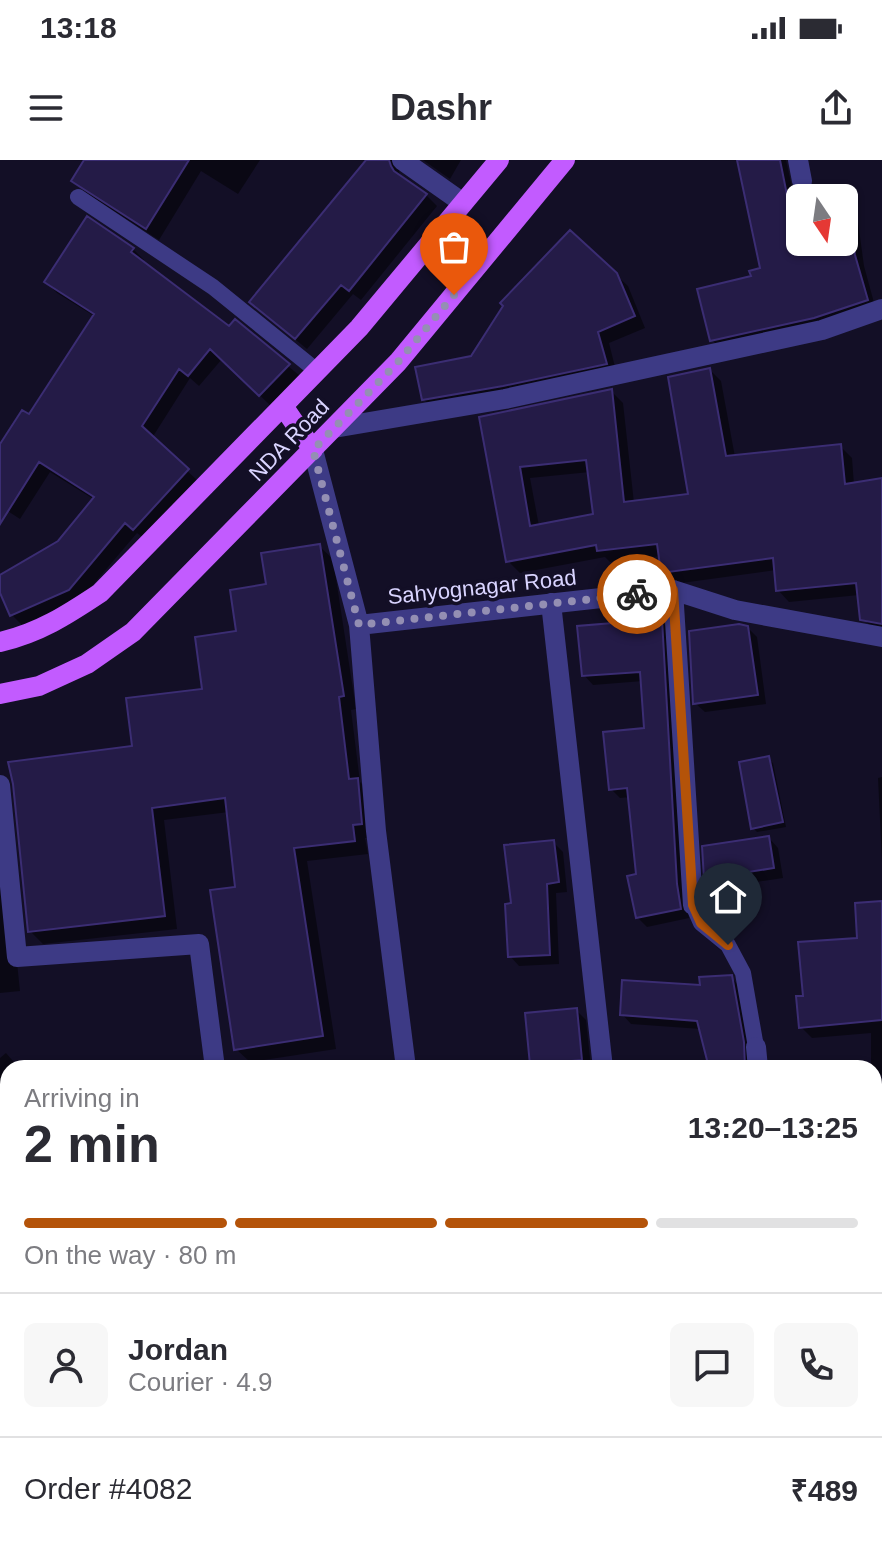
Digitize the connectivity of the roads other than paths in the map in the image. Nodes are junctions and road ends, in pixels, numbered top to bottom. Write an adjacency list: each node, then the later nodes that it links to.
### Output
1 (402, 160): 7 (street)
2 (499, 160): 7 (main road, NDA Road)
3 (565, 160): 11 (main road, NDA Road)
4 (798, 160): 5 (street)
5 (802, 181)
6 (78, 197): 9 (lane)
7 (463, 203): 9 (main road, NDA Road)
8 (882, 309): 11 (street)
9 (317, 371): 10 (main road, NDA Road)
10 (283, 406): 12 (main road); 17 (main road, NDA Road)
11 (334, 428): 12 (main road, NDA Road)
12 (313, 450): 15 (street, Sahyognagar Road); 18 (main road, NDA Road)
13 (673, 590): 14 (street, Sahyognagar Road); 16 (street, Sahyognagar Road); 20 (street)
14 (551, 603): 15 (street, Sahyognagar Road); 24 (street)
15 (359, 625): 23 (street)
16 (882, 637)
17 (0, 642)
18 (0, 694)
19 (0, 785): 22 (street)
20 (693, 905): 21 (lane)
21 (756, 1047): 25 (street)
22 (214, 1060)
23 (405, 1060)
24 (602, 1060)
25 (757, 1060)

